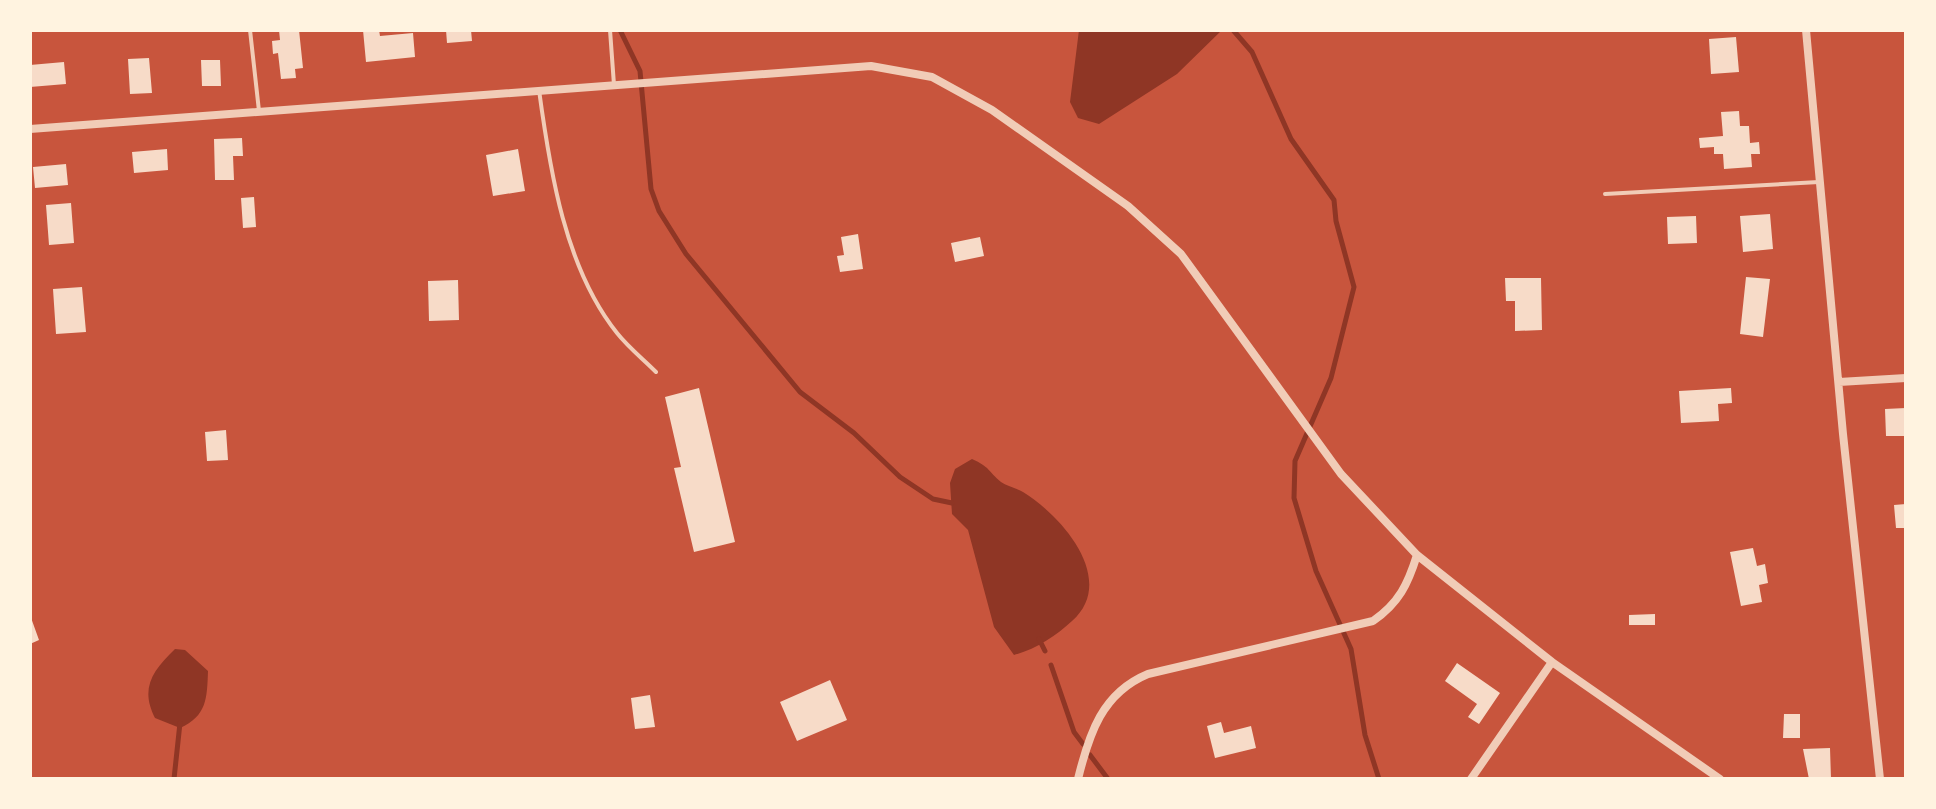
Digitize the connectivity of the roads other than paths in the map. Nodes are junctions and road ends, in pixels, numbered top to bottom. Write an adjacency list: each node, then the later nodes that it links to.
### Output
1 (250, 30): 6 (lane)
2 (610, 30): 4 (lane)
3 (1806, 30): 8 (street)
4 (614, 85): 5 (street); 13 (street)
5 (539, 90): 6 (street); 10 (lane)
6 (259, 111): 7 (street)
7 (30, 129)
8 (1819, 182): 9 (lane); 12 (street)
9 (1605, 194)
10 (656, 372)
11 (1906, 378): 12 (street)
12 (1839, 382): 18 (street)
13 (1417, 555): 14 (street); 15 (street)
14 (1552, 662): 16 (street); 17 (street)
15 (1078, 779)
16 (1471, 779)
17 (1720, 779)
18 (1880, 779)

